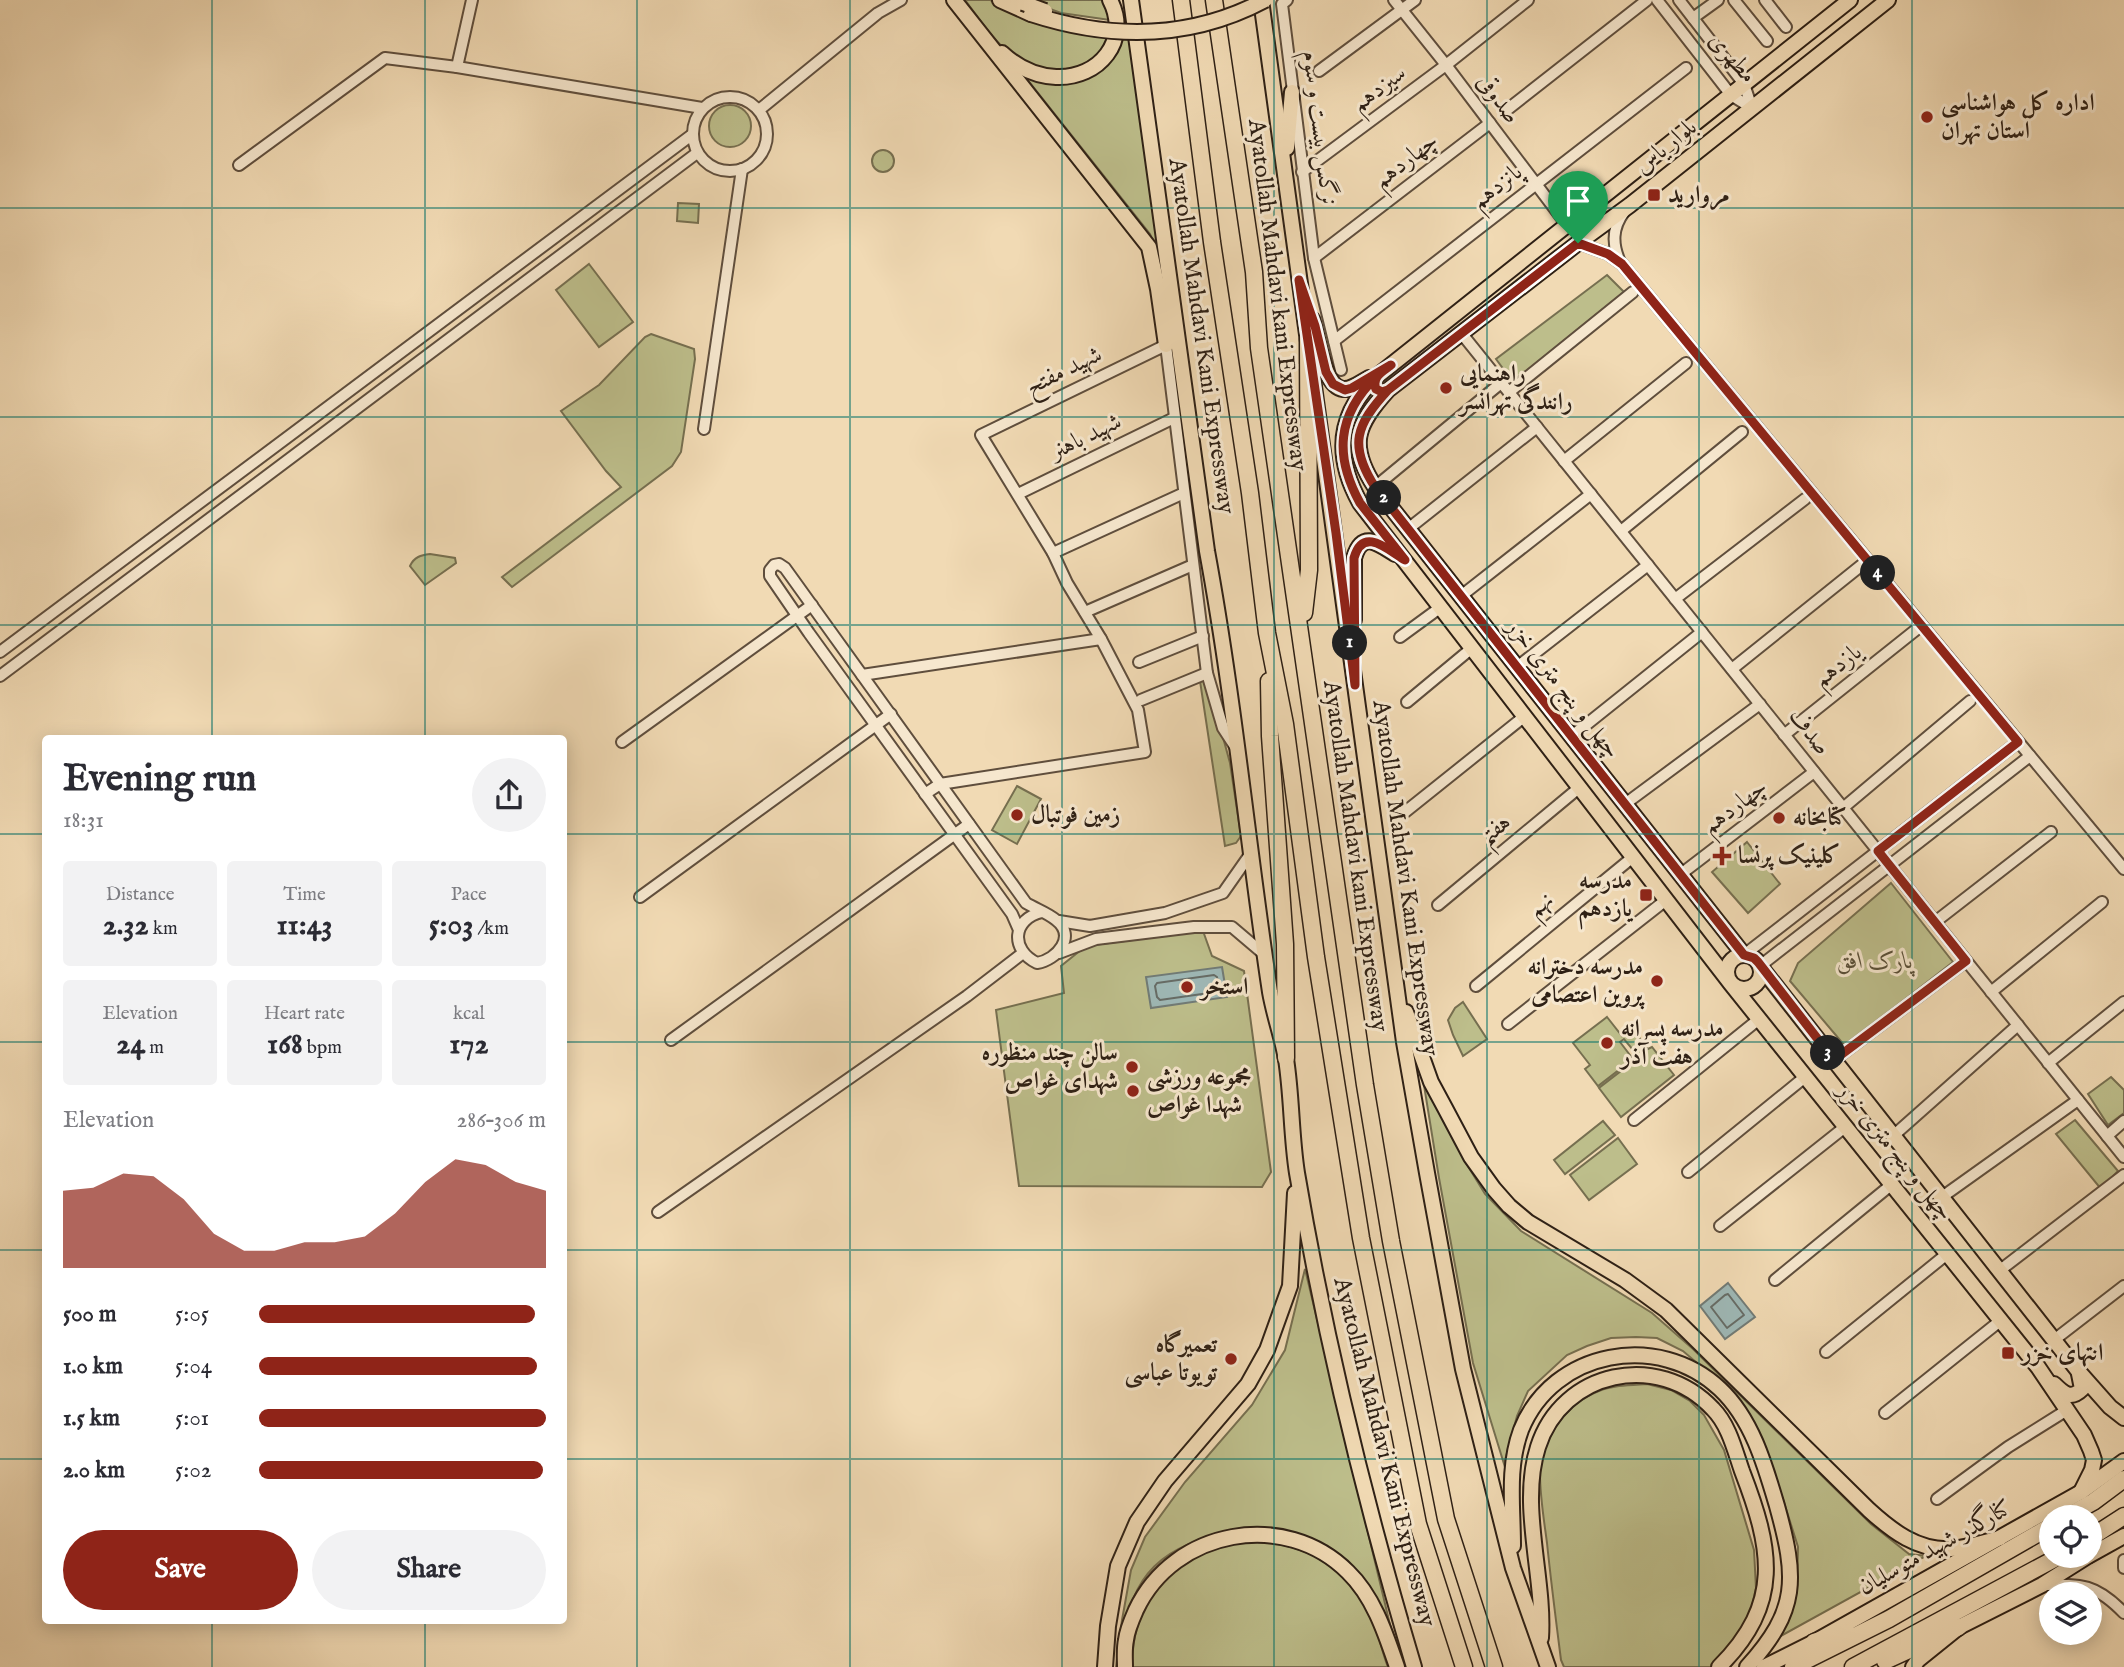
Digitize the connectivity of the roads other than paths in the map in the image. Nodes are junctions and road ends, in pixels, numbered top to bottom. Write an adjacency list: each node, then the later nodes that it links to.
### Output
1 (472, 0): 30 (street)
2 (901, 0): 39 (street)
3 (954, 0): 27 (main road)
4 (1000, 0): 23 (main road)
5 (1110, 0): 27 (main road)
6 (1131, 0): 54 (main road, Ayatollah Mahdavi Kani Expressway)
7 (1181, 0): 95 (highway, Ayatollah Mahdavi Kani Expressway)
8 (1214, 0): 97 (highway, Ayatollah Mahdavi kani Expressway)
9 (1248, 0): 23 (main road, bridge)
10 (1263, 0): 23 (main road, bridge); 45 (main road, Ayatollah Mahdavi Kani Expressway)
11 (1394, 0): 24 (street, صدوقی)
12 (1415, 0): 24 (street)
13 (1528, 0): 29 (street, سیزدهم)
14 (1647, 0): 38 (street)
15 (1657, 0): 35 (street, مطهری)
16 (1679, 0): 25 (street)
17 (1718, 0): 25 (street)
18 (1734, 0): 28 (street)
19 (1765, 0): 26 (street)
20 (1850, 0): 33 (main road, بلوار یاس)
21 (1888, 0): 37 (main road, بلوار یاس)
22 (1284, 2): 34 (street, نرگس بیست و سوم)
23 (1024, 6)
24 (1402, 10): 29 (street, صدوقی); 32 (street)
25 (1693, 18): 33 (street)
26 (1786, 27)
27 (982, 36): 56 (main road)
28 (1767, 41)
29 (1446, 65): 40 (street, صدوقی); 46 (street, سیزدهم)
30 (457, 67): 36 (street); 43 (street)
31 (1686, 68): 47 (street, پانزدهم)
32 (1319, 71)
33 (1744, 84): 35 (main road, بلوار یاس); 37 (street)
34 (1292, 92): 45 (main road); 46 (street, نرگس بیست و سوم)
35 (1731, 95): 37 (street, مطهری); 49 (main road, بلوار یاس)
36 (702, 108): 39 (street); 41 (street)
37 (1752, 108): 48 (main road, بلوار یاس)
38 (1507, 109)
39 (759, 110): 44 (street)
40 (1490, 123): 47 (street, صدوقی); 51 (street, چهاردهم)
41 (693, 134): 42 (street); 101 (street)
42 (697, 153): 44 (street); 107 (street)
43 (239, 165)
44 (742, 169): 70 (street)
45 (1284, 171): 53 (main road, Ayatollah Mahdavi Kani Expressway)
46 (1302, 172): 51 (street, نرگس بیست و سوم)
47 (1535, 184): 49 (street, صدوقی); 60 (street, پانزدهم)
48 (1630, 205): 50 (main road, بلوار یاس); 52 (street)
49 (1567, 225): 63 (main road, بلوار یاس)
50 (1578, 243): 52 (street); 58 (main road, بلوار یاس)
51 (1314, 258): 60 (street, نرگس بیست و سوم)
52 (1622, 264): 119 (street)
53 (1299, 280): 59 (main road, Ayatollah Mahdavi Kani Expressway); 63 (main road)
54 (1171, 281): 56 (main road); 57 (main road, Ayatollah Mahdavi Kani Expressway)
55 (1633, 292): 66 (street)
56 (1161, 313): 57 (main road); 61 (main road)
57 (1178, 334): 120 (main road, Ayatollah Mahdavi Kani Expressway)
58 (1462, 334): 66 (street, صدف); 67 (main road, بلوار یاس)
59 (1308, 339): 97 (highway); 108 (main road, Ayatollah Mahdavi Kani Expressway)
60 (1334, 341): 64 (street, نرگس بیست و سوم)
61 (1166, 345): 68 (street); 77 (street, شهید مفتح)
62 (1686, 363): 74 (street)
63 (1391, 365): 65 (main road, بلوار یاس)
64 (1341, 370)
65 (1376, 377): 67 (main road); 72 (main road, بلوار یاس)
66 (1505, 387): 69 (street, صدف); 75 (street)
67 (1388, 390): 73 (main road, بلوار یاس)
68 (1174, 418): 76 (street); 77 (street, شهید باهنر)
69 (1537, 427): 74 (street, صدف); 80 (street)
70 (705, 429)
71 (1742, 432): 81 (street)
72 (1342, 442): 83 (main road, چهل و پنج متری خزر)
73 (1359, 445): 75 (main road, چهل و پنج متری خزر)
74 (1564, 461): 78 (street, صدف)
75 (1375, 487): 80 (main road, چهل و پنج متری خزر)
76 (1184, 493): 82 (street); 85 (street)
77 (1018, 494): 82 (street)
78 (1591, 494): 81 (street, صدف); 87 (street)
79 (1805, 499): 88 (street)
80 (1408, 529): 87 (main road, چهل و پنج متری خزر)
81 (1621, 531): 86 (street, صدف)
82 (1053, 553): 99 (street)
83 (1405, 560): 90 (main road, چهل و پنج متری خزر); 108 (main road)
84 (1863, 564): 104 (street)
85 (1193, 565): 91 (street); 96 (street)
86 (1648, 565): 88 (street, صدف); 103 (street)
87 (1461, 596): 103 (main road, چهل و پنج متری خزر)
88 (1675, 599): 94 (street, صدف)
89 (812, 605): 92 (street); 92 (street); 106 (street)
90 (1441, 607): 98 (street); 100 (main road, چهل و پنج متری خزر)
91 (1085, 612)
92 (797, 616): 115 (street); 118 (street)
93 (1917, 629): 116 (street, یازدهم)
94 (1702, 632): 104 (street, صدف); 117 (street)
95 (1267, 633): 161 (highway); 221 (highway, Ayatollah Mahdavi Kani Expressway)
96 (1203, 636): 102 (street); 105 (street)
97 (1301, 636): 222 (highway, Ayatollah Mahdavi kani Expressway)
98 (1400, 637)
99 (1101, 639): 106 (street); 123 (street)
100 (1472, 648): 111 (street); 114 (main road, چهل و پنج متری خزر)
101 (0, 652)
102 (1139, 662)
103 (1517, 667): 117 (main road, چهل و پنج متری خزر)
104 (1732, 669): 112 (street, صدف)
105 (1208, 673): 109 (street); 120 (street)
106 (862, 675): 113 (street)
107 (0, 676)
108 (1355, 685): 154 (main road, Ayatollah Mahdavi Kani Expressway)
109 (1141, 700)
110 (1970, 701): 127 (street)
111 (1407, 702)
112 (1759, 704): 116 (street, صدف); 126 (street)
113 (891, 714): 115 (street); 123 (street)
114 (1525, 716): 124 (main road, چهل و پنج متری خزر); 128 (street)
115 (876, 726): 125 (street); 138 (street)
116 (1784, 735): 122 (street, صدف)
117 (1572, 736): 126 (main road, چهل و پنج متری خزر)
118 (622, 742)
119 (2018, 742): 121 (street); 132 (street)
120 (1237, 749): 133 (main road, Ayatollah Mahdavi Kani Expressway)
121 (2030, 756): 135 (street); 136 (street)
122 (1814, 772): 127 (street, صدف); 137 (street, چهاردهم)
123 (940, 784): 125 (street); 129 (street)
124 (1580, 788): 134 (main road, چهل و پنج متری خزر); 141 (street, هفتم)
125 (925, 794): 131 (street)
126 (1625, 804): 137 (main road, چهل و پنج متری خزر)
127 (1843, 808): 132 (street, صدف)
128 (1405, 813)
129 (969, 824): 131 (street); 142 (street)
130 (2051, 832): 144 (street)
131 (954, 834): 145 (street); 160 (street)
132 (1878, 851): 135 (street, صدف); 149 (street)
133 (1251, 853): 143 (street); 148 (main road, Ayatollah Mahdavi Kani Expressway)
134 (1633, 857): 139 (main road, چهل و پنج متری خزر); 153 (street, نهم)
135 (1889, 865): 144 (street, صدف); 151 (street)
136 (2124, 869)
137 (1681, 874): 149 (main road, چهل و پنج متری خزر)
138 (640, 897)
139 (1666, 900): 152 (main road, چهل و پنج متری خزر); 158 (street)
140 (2102, 902): 155 (street)
141 (1438, 905)
142 (1042, 912): 143 (street); 145 (street)
143 (1059, 921): 147 (street)
144 (1935, 922): 150 (street, صدف)
145 (1019, 930): 146 (street)
146 (1023, 953): 147 (street); 177 (street)
147 (1059, 953): 148 (street)
148 (1265, 955): 161 (main road, Ayatollah Mahdavi Kani Expressway)
149 (1744, 955): 151 (main road); 152 (main road)
150 (1966, 961): 155 (street, صدف); 162 (street)
151 (1760, 966): 152 (main road); 162 (main road, چهل و پنج متری خزر)
152 (1731, 984): 157 (main road, چهل و پنج متری خزر)
153 (1476, 986)
154 (1398, 989): 202 (main road); 206 (main road, Ayatollah Mahdavi Kani Expressway)
155 (1992, 992): 159 (street, صدف)
156 (2124, 1002): 163 (street)
157 (1759, 1019): 164 (main road, چهل و پنج متری خزر); 166 (street)
158 (1508, 1024)
159 (2018, 1025): 163 (street, صدف); 169 (street)
160 (671, 1040)
161 (1286, 1058): 172 (main road, Ayatollah Mahdavi Kani Expressway)
162 (1834, 1060): 169 (main road, چهل و پنج متری خزر)
163 (2049, 1063): 165 (street, صدف)
164 (1805, 1077): 168 (main road, چهل و پنج متری خزر); 173 (street)
165 (2078, 1101): 170 (street, صدف); 176 (street)
166 (1634, 1120)
167 (2124, 1121): 170 (street)
168 (1845, 1127): 175 (main road, چهل و پنج متری خزر); 178 (street)
169 (1893, 1136): 176 (main road, چهل و پنج متری خزر)
170 (2107, 1136): 171 (street, صدف)
171 (2124, 1157)
172 (1297, 1170): 217 (main road); 220 (main road, Ayatollah Mahdavi Kani Expressway)
173 (1688, 1172)
174 (2124, 1175): 180 (street)
175 (1891, 1185): 179 (main road, چهل و پنج متری خزر); 181 (street)
176 (1942, 1197): 180 (main road, چهل و پنج متری خزر)
177 (658, 1212)
178 (1720, 1226)
179 (1947, 1254): 183 (main road, چهل و پنج متری خزر); 185 (street)
180 (1999, 1271): 184 (main road, چهل و پنج متری خزر)
181 (1775, 1280)
182 (2124, 1286): 184 (street)
183 (2000, 1321): 186 (main road, چهل و پنج متری خزر); 189 (street)
184 (2054, 1340): 187 (main road, چهل و پنج متری خزر)
185 (1826, 1352)
186 (2038, 1367): 187 (main road); 188 (main road, چهل و پنج متری خزر)
187 (2079, 1372): 190 (main road, چهل و پنج متری خزر)
188 (2067, 1410): 193 (main road, چهل و پنج متری خزر); 194 (street)
189 (1885, 1413)
190 (2124, 1418)
191 (2124, 1461): 193 (main road, کنارگذر شهید متوسلیان)
192 (2124, 1479): 195 (highway)
193 (2081, 1492): 202 (main road, کنارگذر شهید متوسلیان)
194 (1937, 1499)
195 (2088, 1505)
196 (2124, 1516): 198 (highway)
197 (2124, 1524): 200 (main road)
198 (2102, 1532)
199 (2039, 1533): 213 (highway)
200 (2102, 1534)
201 (2124, 1536): 203 (main road)
202 (2000, 1538): 215 (main road, کنارگذر شهید متوسلیان)
203 (2102, 1548)
204 (2124, 1560): 208 (street)
205 (2039, 1567): 228 (highway)
206 (1513, 1568): 216 (main road, Ayatollah Mahdavi Kani Expressway); 225 (main road)
207 (2069, 1568): 209 (main road)
208 (2124, 1569)
209 (2047, 1582)
210 (2039, 1587): 214 (main road)
211 (2102, 1595): 212 (street)
212 (2124, 1613)
213 (1889, 1619): 215 (highway); 227 (highway)
214 (1959, 1627): 229 (highway); 230 (main road)
215 (1814, 1642): 226 (main road, کنارگذر شهید متوسلیان)
216 (1540, 1646): 223 (main road, Ayatollah Mahdavi Kani Expressway); 224 (main road)
217 (1105, 1667)
218 (1125, 1667): 219 (main road)
219 (1397, 1667)
220 (1415, 1667)
221 (1464, 1667)
222 (1494, 1667)
223 (1548, 1667)
224 (1719, 1667)
225 (1747, 1667)
226 (1764, 1667)
227 (1793, 1667)
228 (1853, 1667)
229 (1874, 1667)
230 (1913, 1667)

